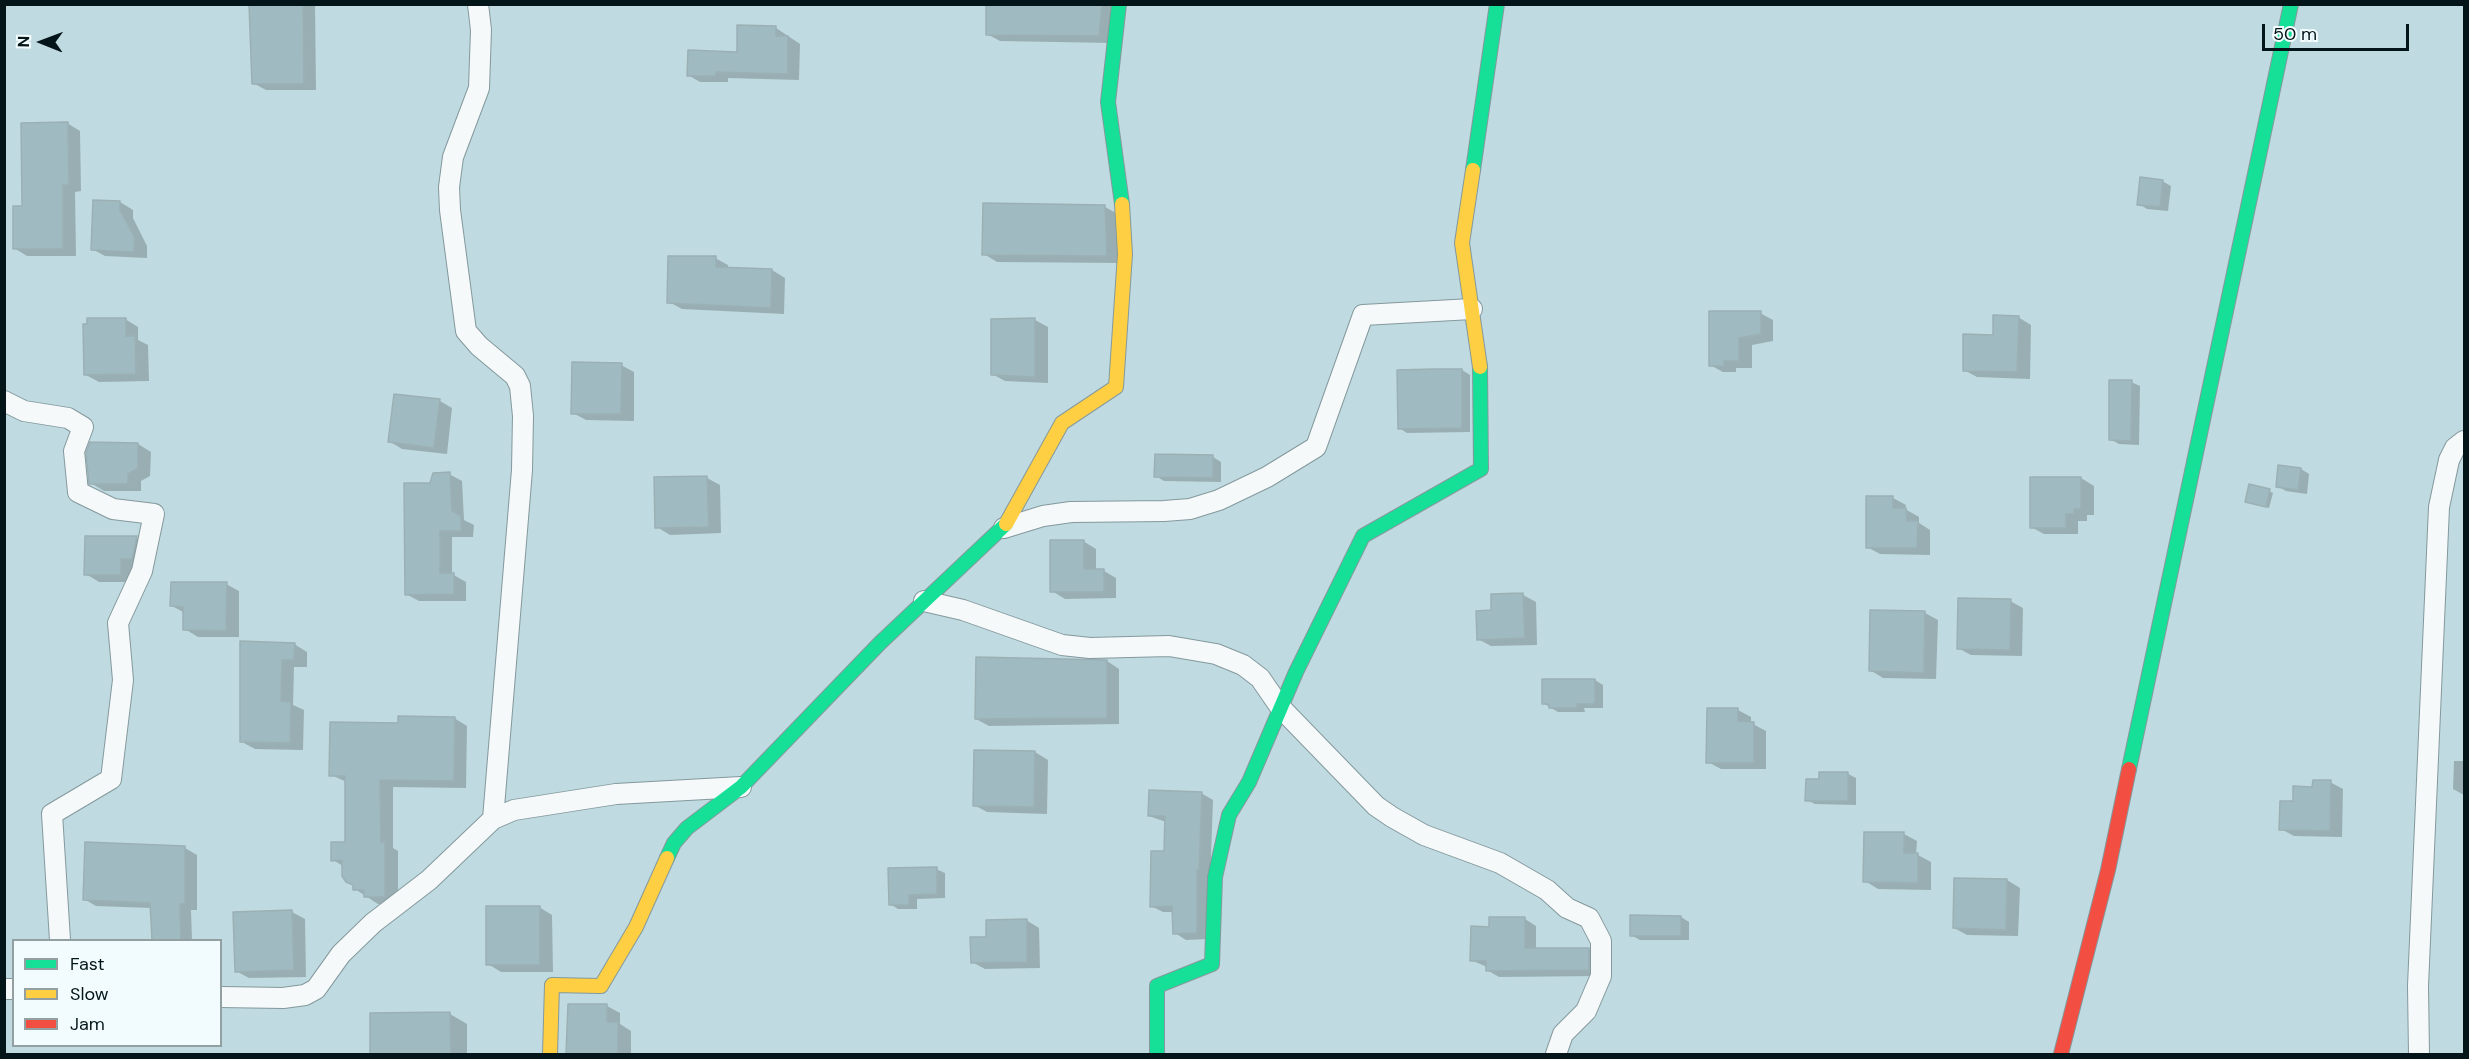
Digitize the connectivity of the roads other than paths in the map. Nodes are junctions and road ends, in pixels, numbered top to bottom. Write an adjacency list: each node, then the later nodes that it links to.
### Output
1 (478, 4): 12 (street)
2 (1119, 4): 8 (street)
3 (1497, 4): 5 (street)
4 (2291, 4): 18 (street)
5 (1472, 309): 8 (street); 10 (street)
6 (4, 401): 13 (street)
7 (2464, 441): 19 (street)
8 (1004, 528): 9 (street)
9 (924, 601): 10 (street); 11 (street)
10 (1280, 707): 16 (street); 17 (street)
11 (741, 787): 12 (street); 15 (street)
12 (493, 819): 14 (street)
13 (60, 939)
14 (222, 997)
15 (550, 1054)
16 (1157, 1054)
17 (1556, 1054)
18 (2061, 1054)
19 (2419, 1054)

